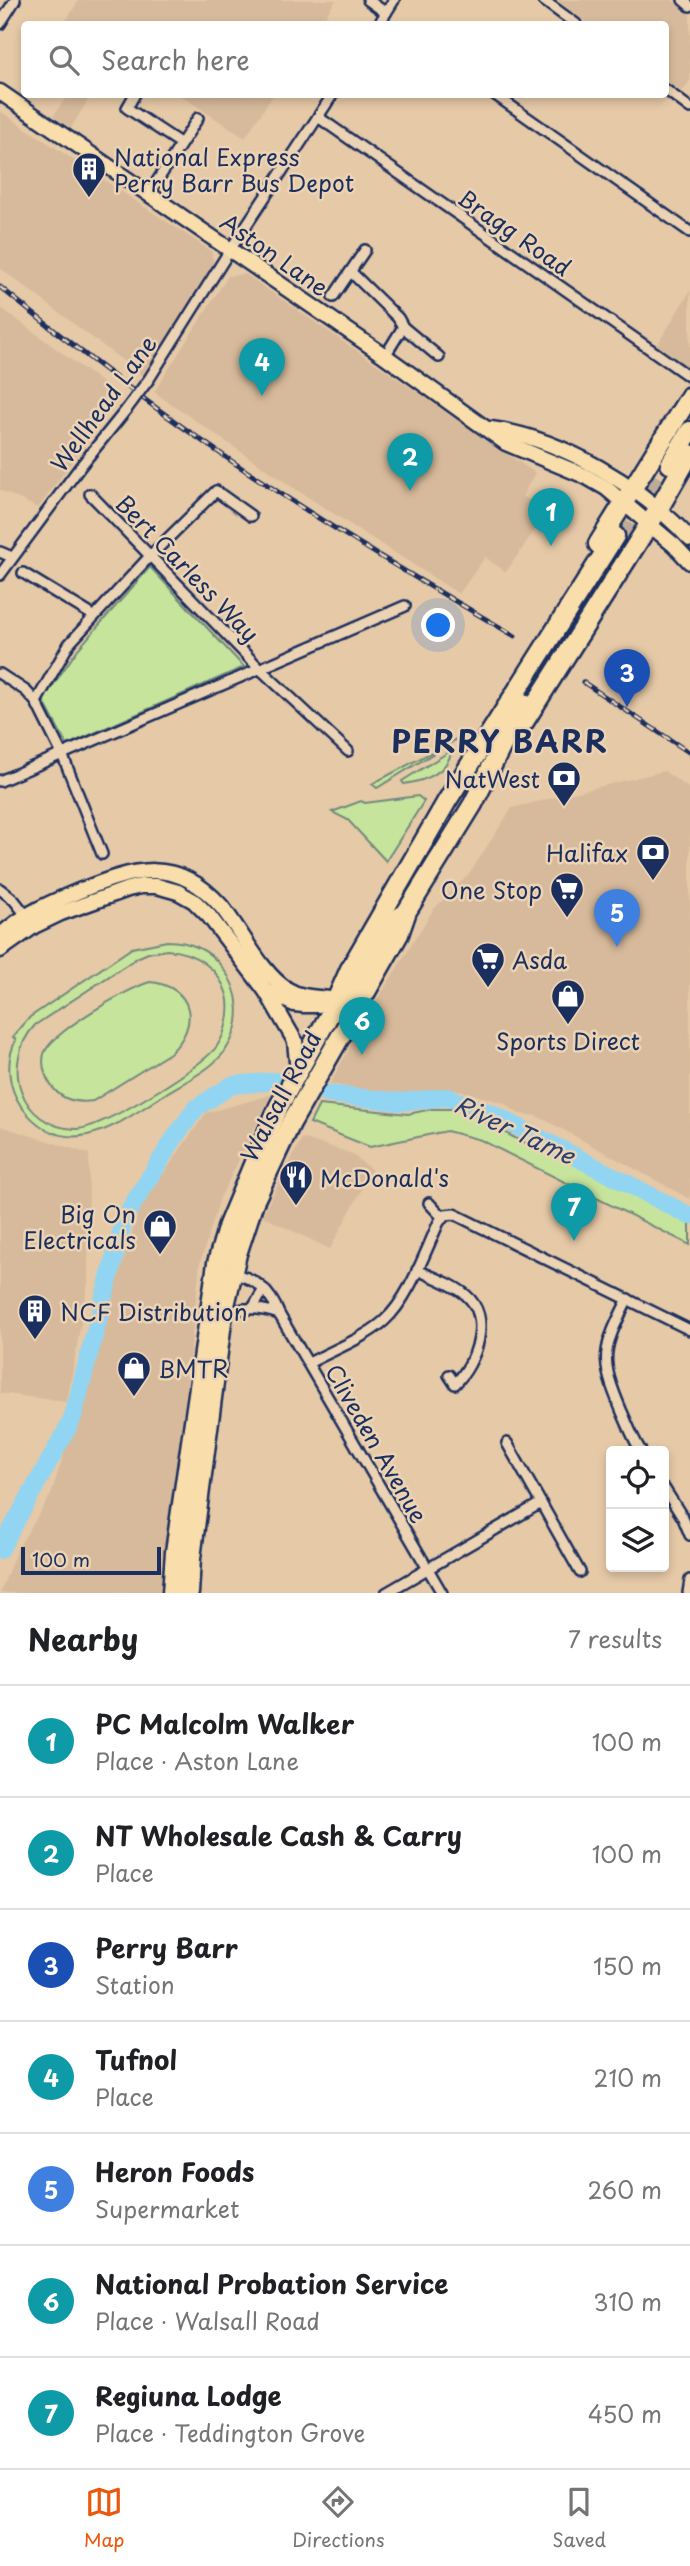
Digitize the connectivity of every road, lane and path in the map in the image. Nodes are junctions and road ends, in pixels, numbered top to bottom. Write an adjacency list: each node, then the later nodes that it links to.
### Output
1 (15, 0): 9 (street)
2 (368, 0): 7 (street)
3 (394, 0): 7 (street)
4 (543, 0): 8 (street)
5 (682, 0): 6 (street)
6 (690, 6)
7 (383, 18)
8 (572, 21)
9 (0, 24)
10 (0, 92): 19 (main road, Aston Lane)
11 (669, 92): 15 (street)
12 (133, 98): 18 (street)
13 (330, 98): 16 (street, Wellhead Lane)
14 (500, 98): 20 (street)
15 (690, 108)
16 (318, 117): 21 (street, Wellhead Lane); 28 (street, Bragg Road)
17 (198, 118): 18 (street)
18 (180, 143): 19 (street)
19 (148, 195): 21 (main road, Aston Lane)
20 (690, 232)
21 (230, 250): 26 (main road, Aston Lane); 41 (street, Wellhead Lane, bridge)
22 (365, 250): 23 (street)
23 (351, 272): 24 (street); 25 (street)
24 (333, 298)
25 (403, 327): 26 (street); 27 (street)
26 (384, 356): 34 (main road, Aston Lane)
27 (439, 357)
28 (690, 377)
29 (690, 396): 34 (highway)
30 (690, 412): 31 (highway)
31 (690, 430)
32 (690, 454): 36 (highway)
33 (90, 494): 40 (street, Bert Carless Way)
34 (627, 495): 36 (main road, Aston Lane); 37 (highway)
35 (251, 516): 40 (street)
36 (654, 516): 38 (main road); 42 (main road); 50 (highway)
37 (615, 530): 50 (highway); 61 (highway, Walsall Road)
38 (690, 539)
39 (0, 551): 41 (street)
40 (150, 556): 46 (street); 47 (street, Bert Carless Way)
41 (12, 557): 44 (street, Wellhead Lane)
42 (690, 562)
43 (23, 573): 46 (street)
44 (0, 575)
45 (405, 606): 47 (street)
46 (94, 616): 49 (street)
47 (259, 668): 51 (street, Bert Carless Way); 52 (street)
48 (0, 674): 49 (street)
49 (36, 702): 52 (street)
50 (508, 736): 56 (highway, Walsall Road)
51 (348, 751)
52 (62, 754): 53 (street); 54 (street)
53 (0, 781)
54 (102, 854)
55 (0, 889): 57 (street)
56 (407, 911): 61 (main road, Walsall Road); 62 (highway, Walsall Road)
57 (30, 920): 58 (main road); 59 (main road); 60 (main road); 61 (main road)
58 (0, 936)
59 (0, 950)
60 (266, 991): 61 (main road); 63 (main road)
61 (331, 1000): 62 (main road); 63 (highway, Walsall Road)
62 (355, 1008): 67 (highway, Walsall Road)
63 (298, 1073): 77 (highway, Walsall Road)
64 (429, 1203): 65 (street)
65 (443, 1218): 66 (street); 69 (street)
66 (417, 1270): 74 (street); 76 (street)
67 (232, 1273): 68 (street); 72 (highway, Walsall Road); 77 (street, Walsall Road)
68 (264, 1289): 70 (street); 73 (street, Cliveden Avenue)
69 (628, 1299): 75 (street); 80 (street)
70 (253, 1308): 72 (street); 73 (street)
71 (490, 1311): 74 (street)
72 (223, 1314): 89 (highway, Walsall Road)
73 (279, 1314): 76 (street, Cliveden Avenue)
74 (479, 1316): 78 (street)
75 (690, 1330)
76 (309, 1363): 85 (street, Cliveden Avenue)
77 (200, 1369): 88 (highway, Walsall Road)
78 (449, 1376)
79 (507, 1443): 82 (street)
80 (639, 1446)
81 (669, 1494): 83 (street)
82 (541, 1503): 85 (street); 86 (street)
83 (686, 1516): 84 (street)
84 (690, 1535)
85 (428, 1569): 90 (street); 91 (street, Cliveden Avenue)
86 (580, 1572)
87 (690, 1580): 92 (street)
88 (172, 1593)
89 (188, 1593)
90 (386, 1593)
91 (442, 1593)
92 (688, 1593)

